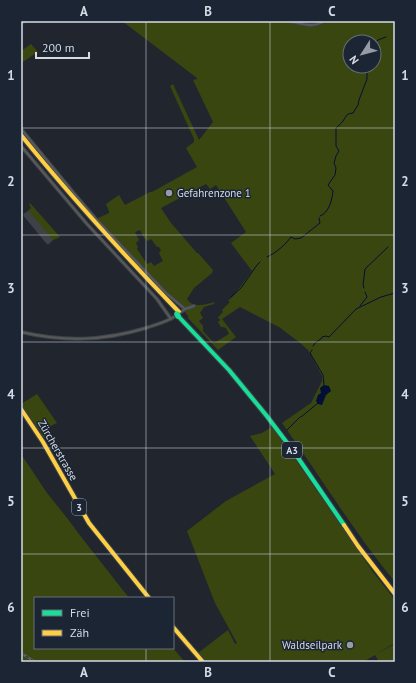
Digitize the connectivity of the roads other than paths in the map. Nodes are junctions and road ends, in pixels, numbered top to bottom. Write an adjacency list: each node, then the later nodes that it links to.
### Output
1 (24, 21): 4 (street)
2 (288, 21): 3 (street)
3 (324, 21)
4 (21, 23)
5 (21, 129): 10 (street)
6 (21, 135): 10 (main road, A3)
7 (21, 140): 10 (main road, A3)
8 (21, 146): 11 (street)
9 (194, 306): 10 (street)
10 (180, 313): 11 (street); 14 (main road, A3); 15 (main road, A3)
11 (172, 319): 12 (street)
12 (21, 332)
13 (21, 409): 16 (main road, Zürcherstrasse / 3)
14 (395, 590)
15 (395, 594)
16 (148, 597)
17 (174, 628): 18 (main road)
18 (203, 662)

